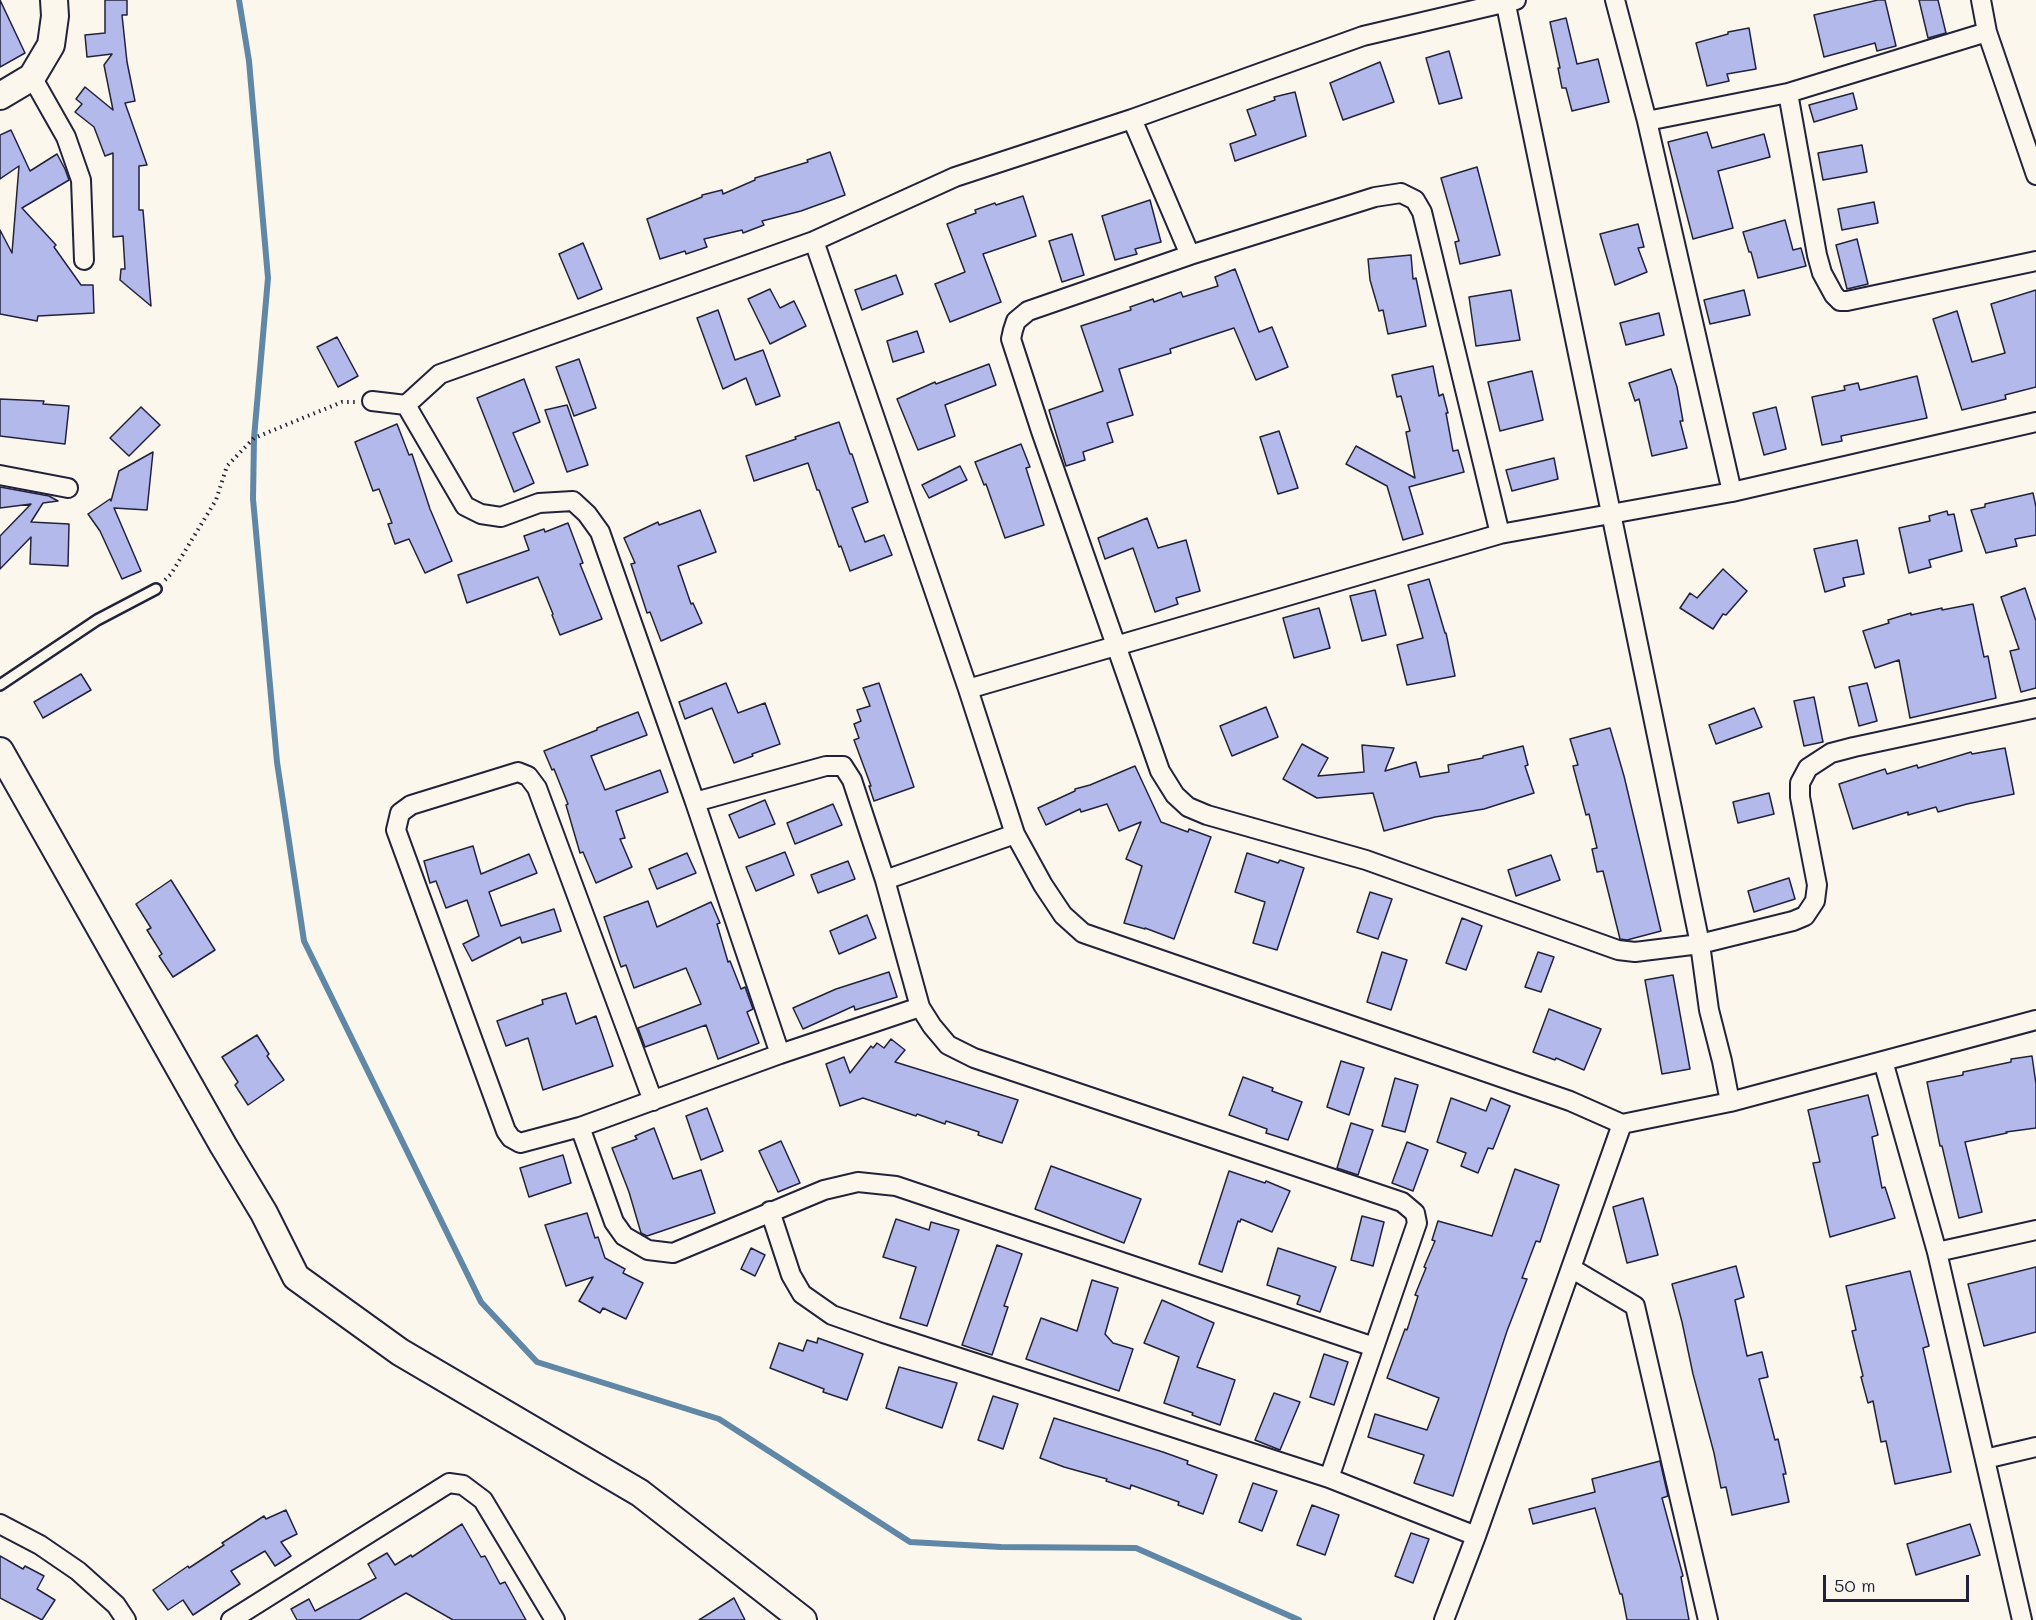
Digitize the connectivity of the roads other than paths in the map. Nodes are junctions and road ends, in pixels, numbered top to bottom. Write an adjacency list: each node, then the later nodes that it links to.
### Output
1 (54, 0): 6 (street)
2 (1615, 0): 10 (street)
3 (1981, 0): 5 (street)
4 (1509, 1): 9 (street); 22 (street)
5 (1987, 32): 7 (street); 11 (street)
6 (32, 77): 8 (street); 14 (street)
7 (1788, 93): 10 (street); 15 (street)
8 (0, 96)
9 (1132, 119): 12 (street); 13 (street)
10 (1647, 121): 21 (street)
11 (2036, 175)
12 (814, 241): 17 (street); 27 (street)
13 (1190, 255): 23 (street); 25 (street)
14 (84, 260)
15 (2036, 261)
16 (372, 401): 17 (street)
17 (406, 405): 30 (street)
18 (2036, 422): 21 (street)
19 (0, 475): 20 (street)
20 (68, 488)
21 (1732, 492): 22 (street)
22 (1612, 515): 23 (street); 33 (street)
23 (1500, 534): 25 (street)
24 (156, 589): 26 (lane)
25 (1116, 645): 27 (street); 33 (street)
26 (0, 685)
27 (968, 689): 31 (street)
28 (2036, 708): 33 (street)
29 (0, 751): 55 (street)
30 (695, 802): 32 (street); 36 (street)
31 (1015, 834): 32 (street); 40 (street)
32 (885, 880): 34 (street)
33 (1700, 944): 39 (street)
34 (920, 1007): 36 (street); 46 (street)
35 (2036, 1020): 37 (street)
36 (780, 1054): 38 (street)
37 (1883, 1061): 39 (street); 44 (street)
38 (653, 1101): 41 (street); 41 (street)
39 (1730, 1102): 40 (street)
40 (1622, 1124): 45 (street)
41 (579, 1127): 42 (street)
42 (770, 1211): 46 (street); 49 (street)
43 (2036, 1230): 44 (street)
44 (1937, 1252): 48 (street)
45 (1571, 1268): 51 (street); 57 (street)
46 (1374, 1347): 49 (street)
47 (2036, 1447): 48 (street)
48 (1984, 1459): 58 (street)
49 (1329, 1478): 51 (street)
50 (0, 1524): 52 (street)
51 (1476, 1536): 56 (street)
52 (126, 1620)
53 (231, 1620): 54 (street)
54 (555, 1620)
55 (803, 1620)
56 (1444, 1620)
57 (1708, 1620)
58 (2022, 1620)

